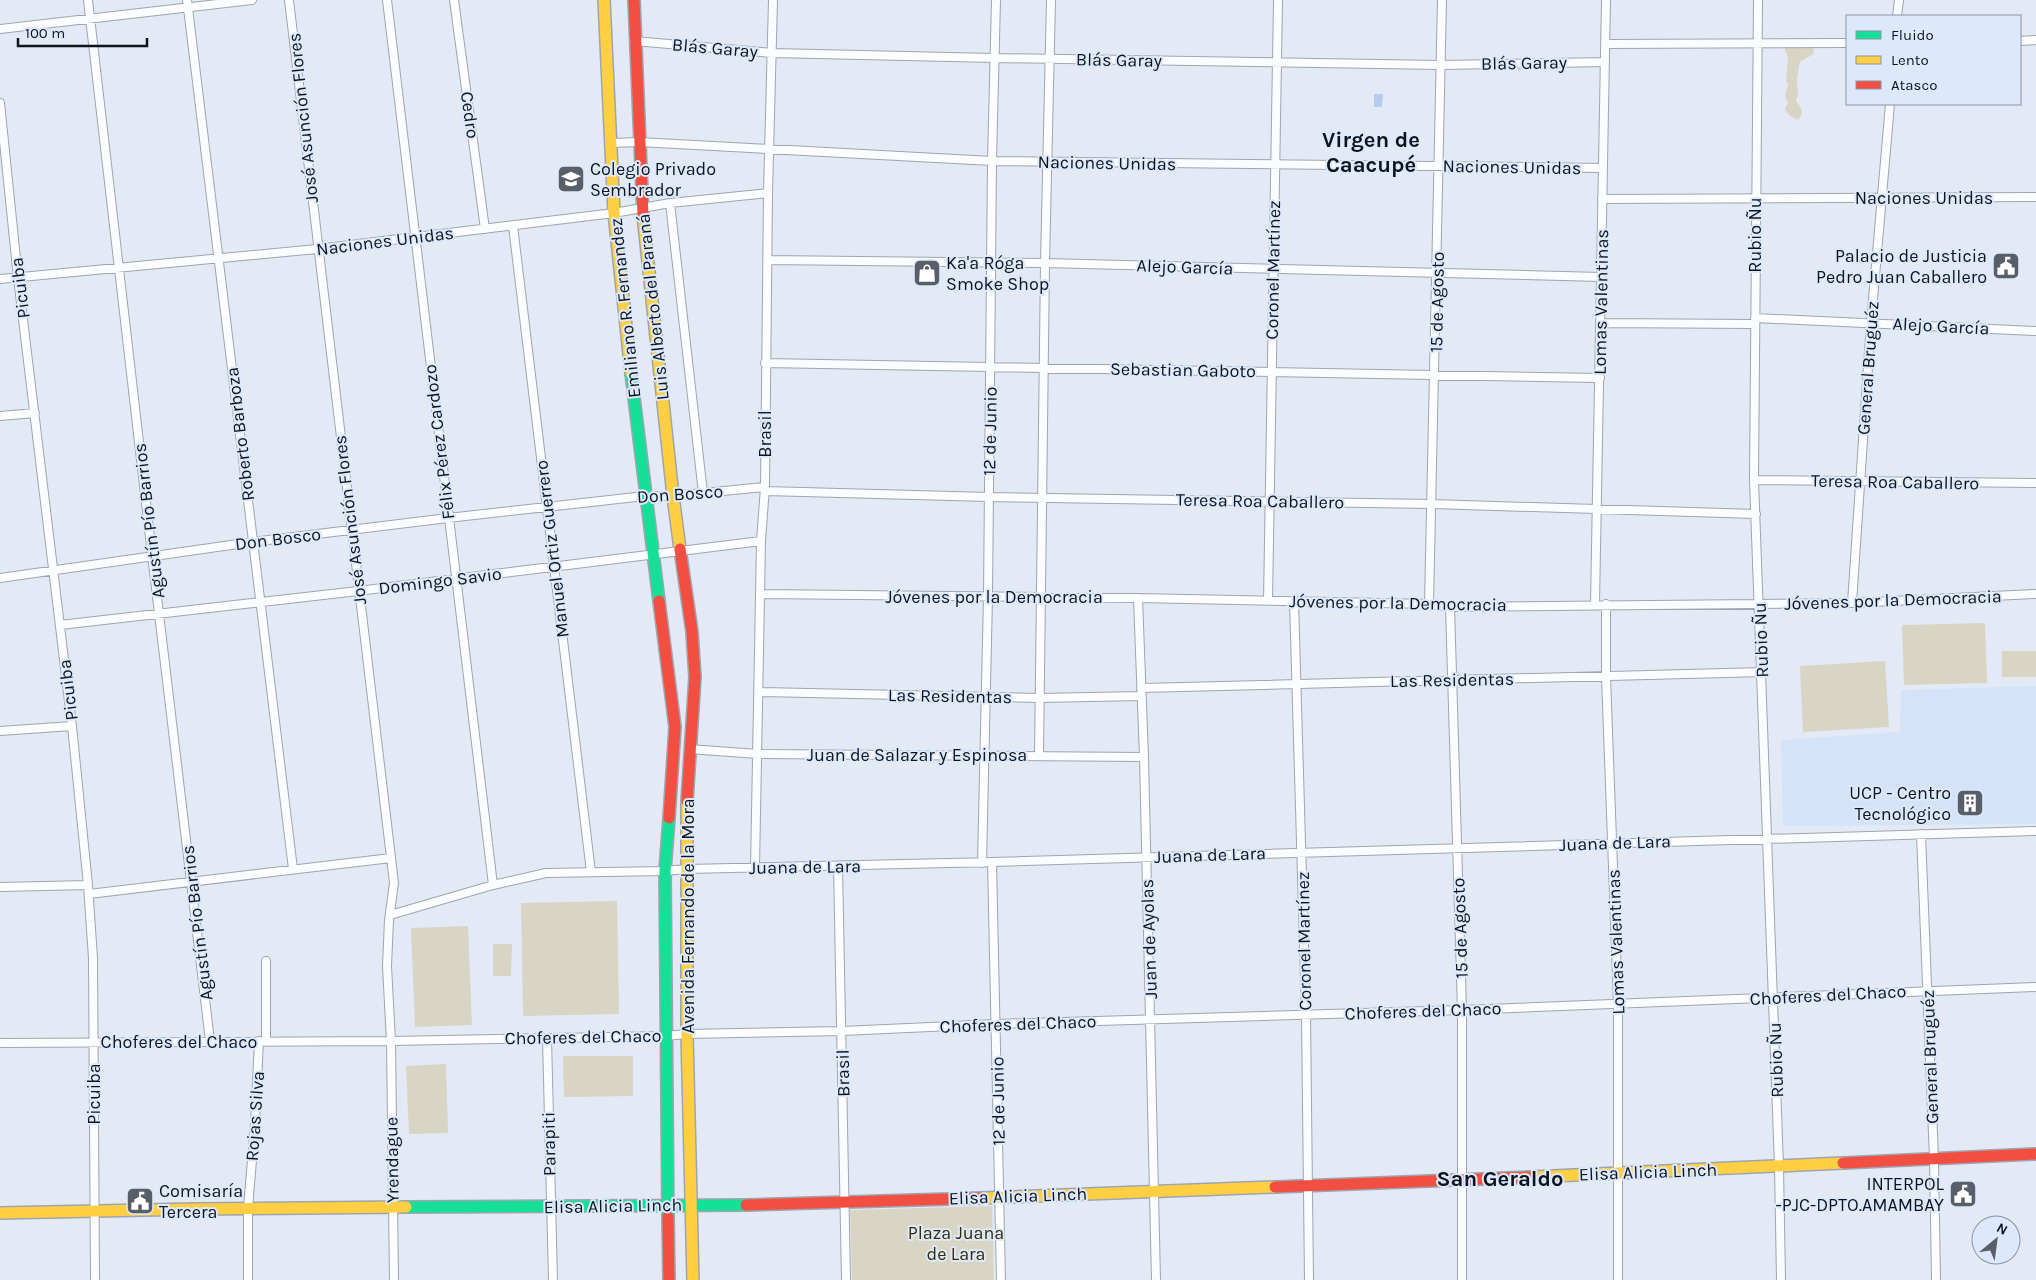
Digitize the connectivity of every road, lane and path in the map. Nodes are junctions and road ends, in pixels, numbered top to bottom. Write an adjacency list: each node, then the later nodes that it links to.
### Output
1 (88, 0): 18 (street, Agustín Pío Barrios)
2 (252, 0): 16 (street)
3 (289, 0): 54 (street, José Asunción Flores)
4 (386, 0): 53 (street, Félix Pérez Cardozo)
5 (454, 0): 52 (street, Cedro)
6 (604, 0): 35 (main road, Emiliano R. Fernandez)
7 (634, 0): 22 (main road, Luis Alberto del Paraná)
8 (773, 0): 26 (street, Brasil)
9 (996, 0): 27 (street, 12 de Junio)
10 (1051, 0): 28 (street)
11 (1278, 0): 29 (street, Coronel Martínez)
12 (1442, 0): 31 (street, 15 de Agosto)
13 (1606, 0): 25 (street, Lomas Valentinas)
14 (1758, 0): 23 (street, Rubio Ñu)
15 (1899, 0): 17 (street)
16 (188, 3): 18 (street); 55 (street, Roberto Barboza)
17 (1897, 15)
18 (90, 19): 19 (street); 59 (street, Agustín Pío Barrios)
19 (0, 29)
20 (2036, 40): 21 (street)
21 (2021, 41)
22 (634, 42): 26 (street, Blás Garay); 34 (main road, Luis Alberto del Paraná)
23 (1757, 43): 24 (street); 25 (street); 46 (street, Rubio Ñu)
24 (1846, 43)
25 (1605, 44): 30 (street, Lomas Valentinas)
26 (772, 53): 27 (street, Blás Garay); 36 (street, Brasil)
27 (994, 58): 28 (street, Blás Garay); 37 (street, 12 de Junio)
28 (1050, 59): 29 (street, Blás Garay); 38 (street)
29 (1277, 62): 31 (street, Blás Garay); 39 (street, Coronel Martínez)
30 (1605, 62): 31 (street, Blás Garay); 41 (street, Lomas Valentinas)
31 (1441, 65): 40 (street, 15 de Agosto)
32 (0, 104): 42 (street, Picuiba)
33 (1890, 105): 47 (street, General Bruguéz)
34 (639, 142): 35 (street, Naciones Unidas); 36 (street, Naciones Unidas); 49 (main road, Luis Alberto del Paraná)
35 (611, 143): 50 (main road, Emiliano R. Fernandez)
36 (770, 151): 37 (street, Naciones Unidas); 43 (street, Brasil)
37 (992, 161): 38 (street, Naciones Unidas); 57 (street, 12 de Junio)
38 (1048, 162): 39 (street, Naciones Unidas); 58 (street)
39 (1275, 165): 40 (street, Naciones Unidas); 60 (street, Coronel Martínez)
40 (1439, 166): 41 (street, Naciones Unidas); 61 (street, 15 de Agosto)
41 (1603, 168): 45 (street, Lomas Valentinas)
42 (3, 173): 62 (street, Picuiba)
43 (768, 193): 48 (street, Naciones Unidas); 56 (street, Brasil)
44 (2036, 197): 47 (street, Naciones Unidas)
45 (1602, 199): 46 (street, Naciones Unidas); 63 (street, Lomas Valentinas)
46 (1755, 199): 47 (street, Naciones Unidas); 65 (street, Rubio Ñu)
47 (1882, 199): 66 (street, General Bruguéz)
48 (670, 203): 49 (street, Naciones Unidas); 81 (street)
49 (642, 206): 50 (street, Naciones Unidas); 83 (main road, Luis Alberto del Paraná)
50 (614, 213): 51 (street, Naciones Unidas); 82 (main road, Emiliano R. Fernandez)
51 (513, 226): 52 (street, Naciones Unidas); 88 (street, Manuel Ortiz Guerrero)
52 (485, 229): 53 (street, Naciones Unidas)
53 (414, 238): 54 (street, Naciones Unidas); 91 (street, Félix Pérez Cardozo)
54 (318, 249): 55 (street, Naciones Unidas); 92 (street, José Asunción Flores)
55 (219, 259): 59 (street, Naciones Unidas); 94 (street, Roberto Barboza)
56 (768, 260): 57 (street, Alejo García); 69 (street, Brasil)
57 (992, 263): 58 (street, Alejo García); 70 (street, 12 de Junio)
58 (1045, 264): 60 (street, Alejo García); 71 (street)
59 (120, 269): 62 (street, Naciones Unidas); 97 (street, Agustín Pío Barrios)
60 (1273, 270): 61 (street, Alejo García); 72 (street, Coronel Martínez)
61 (1437, 273): 63 (street, Alejo García); 73 (street, 15 de Agosto)
62 (18, 278): 64 (street, Naciones Unidas); 75 (street, Picuiba)
63 (1602, 278): 67 (street, Lomas Valentinas)
64 (0, 279)
65 (1755, 321): 66 (street, Alejo García); 67 (street, Alejo García); 77 (street, Rubio Ñu)
66 (1871, 322): 68 (street, Alejo García); 78 (street, General Bruguéz)
67 (1601, 323): 74 (street, Lomas Valentinas)
68 (2036, 331)
69 (765, 363): 70 (street, Sebastian Gaboto); 80 (street, Brasil)
70 (992, 367): 71 (street, Sebastian Gaboto); 84 (street, 12 de Junio)
71 (1044, 368): 72 (street, Sebastian Gaboto); 85 (street)
72 (1272, 371): 73 (street, Sebastian Gaboto); 86 (street, Coronel Martínez)
73 (1435, 376): 74 (street, Sebastian Gaboto); 87 (street, 15 de Agosto)
74 (1600, 378): 89 (street, Lomas Valentinas)
75 (35, 413): 76 (street); 99 (street, Picuiba)
76 (0, 416)
77 (1754, 480): 78 (street, Teresa Roa Caballero); 90 (street, Rubio Ñu)
78 (1860, 482): 79 (street, Teresa Roa Caballero); 111 (street, General Bruguéz)
79 (2036, 483)
80 (765, 489): 81 (street, Don Bosco); 84 (street, Teresa Roa Caballero); 93 (street, Brasil)
81 (703, 493): 83 (street, Don Bosco)
82 (645, 496): 83 (street, Don Bosco); 88 (street, Don Bosco); 96 (main road, Emiliano R. Fernandez)
83 (673, 496): 95 (main road, Luis Alberto del Paraná)
84 (989, 497): 85 (street, Teresa Roa Caballero); 105 (street, 12 de Junio)
85 (1042, 498): 86 (street, Teresa Roa Caballero); 106 (street)
86 (1270, 501): 87 (street, Teresa Roa Caballero); 108 (street, Coronel Martínez)
87 (1432, 504): 89 (street, Teresa Roa Caballero); 112 (street, 15 de Agosto)
88 (547, 507): 91 (street, Don Bosco); 98 (street, Manuel Ortiz Guerrero)
89 (1597, 510): 90 (street, Teresa Roa Caballero); 113 (street, Lomas Valentinas)
90 (1756, 514): 115 (street, Rubio Ñu)
91 (448, 518): 92 (street, Don Bosco); 101 (street, Félix Pérez Cardozo)
92 (351, 530): 94 (street, Don Bosco); 102 (street, José Asunción Flores)
93 (761, 541): 95 (street, Domingo Savio); 103 (street, Brasil)
94 (252, 542): 97 (street, Don Bosco); 110 (street, Roberto Barboza)
95 (680, 552): 96 (street, Domingo Savio); 129 (main road, Avenida Fernando de la Mora)
96 (653, 555): 98 (street, Domingo Savio); 148 (main road, Avenida Fernando de la Mora)
97 (152, 556): 99 (street, Don Bosco); 117 (street, Agustín Pío Barrios)
98 (554, 566): 101 (street, Domingo Savio); 149 (street, Manuel Ortiz Guerrero)
99 (53, 571): 100 (street, Don Bosco); 118 (street, Picuiba)
100 (0, 578)
101 (456, 579): 102 (street, Domingo Savio); 152 (street, Félix Pérez Cardozo)
102 (358, 591): 110 (street, Domingo Savio); 141 (street, José Asunción Flores)
103 (761, 594): 105 (street, Jóvenes por la Democracia); 123 (street, Brasil)
104 (2036, 594): 111 (street, Jóvenes por la Democracia)
105 (988, 597): 106 (street, Jóvenes por la Democracia); 125 (street, 12 de Junio)
106 (1040, 597): 107 (street, Jóvenes por la Democracia); 126 (street)
107 (1138, 598): 108 (street, Jóvenes por la Democracia); 124 (street, Juan de Ayolas)
108 (1268, 601): 109 (street, Jóvenes por la Democracia)
109 (1294, 601): 112 (street, Jóvenes por la Democracia); 122 (street, Coronel Martínez)
110 (260, 603): 117 (street, Domingo Savio); 146 (street, Roberto Barboza)
111 (1852, 603): 115 (street, Jóvenes por la Democracia)
112 (1429, 604): 116 (street, Jóvenes por la Democracia)
113 (1595, 604): 114 (street, Jóvenes por la Democracia); 116 (street, Jóvenes por la Democracia)
114 (1606, 604): 115 (street, Jóvenes por la Democracia); 120 (street, Lomas Valentinas)
115 (1760, 604): 119 (street, Rubio Ñu)
116 (1450, 607): 121 (street, 15 de Agosto)
117 (160, 614): 118 (street, Domingo Savio); 150 (street, Agustín Pío Barrios)
118 (60, 625): 127 (street, Picuiba)
119 (1763, 672): 120 (street, Las Residentas); 136 (street, Rubio Ñu)
120 (1606, 676): 121 (street, Las Residentas); 137 (street, Lomas Valentinas)
121 (1452, 680): 122 (street, Las Residentas); 138 (street, 15 de Agosto)
122 (1298, 683): 124 (street, Las Residentas); 139 (street, Coronel Martínez)
123 (760, 692): 125 (street, Las Residentas); 130 (street, Brasil)
124 (1141, 692): 126 (street, Las Residentas); 133 (street, Juan de Ayolas)
125 (985, 697): 126 (street, Las Residentas); 131 (street, 12 de Junio)
126 (1039, 698): 132 (street)
127 (72, 726): 128 (street); 151 (street, Picuiba)
128 (0, 731)
129 (690, 750): 130 (street, Juan de Salazar y Espinosa); 147 (main road, Avenida Fernando de la Mora)
130 (758, 754): 131 (street, Juan de Salazar y Espinosa); 145 (street, Brasil)
131 (984, 754): 132 (street, Juan de Salazar y Espinosa); 142 (street, 12 de Junio)
132 (1039, 755): 133 (street, Juan de Salazar y Espinosa)
133 (1144, 757): 140 (street, Juan de Ayolas)
134 (2036, 831): 135 (street, Juana de Lara)
135 (1921, 834): 136 (street, Juana de Lara); 158 (street, General Bruguéz)
136 (1767, 839): 137 (street, Juana de Lara); 159 (street, Rubio Ñu)
137 (1613, 843): 138 (street, Juana de Lara); 160 (street, Lomas Valentinas)
138 (1457, 848): 139 (street, Juana de Lara); 161 (street, 15 de Agosto)
139 (1302, 853): 140 (street, Juana de Lara); 162 (street, Coronel Martínez)
140 (1146, 857): 143 (street, Juana de Lara); 163 (street, Juan de Ayolas)
141 (391, 858): 146 (street); 155 (street, José Asunción Flores)
142 (982, 862): 143 (street, Juana de Lara); 144 (street, Juana de Lara)
143 (992, 862): 164 (street, 12 de Junio)
144 (838, 866): 145 (street, Juana de Lara); 165 (street, Brasil)
145 (755, 868): 147 (street, Juana de Lara)
146 (293, 869): 150 (street)
147 (688, 869): 148 (street, Juana de Lara); 166 (main road, Avenida Fernando de la Mora)
148 (664, 871): 149 (street, Juana de Lara); 167 (main road, Avenida Fernando de la Mora)
149 (591, 872): 152 (street, Juana de Lara)
150 (192, 880): 154 (street); 169 (street, Agustín Pío Barrios)
151 (88, 885): 153 (street); 154 (street, Picuiba)
152 (493, 885): 155 (street, Juana de Lara)
153 (0, 887)
154 (89, 894): 172 (street, Picuiba)
155 (390, 915): 171 (street, José Asunción Flores)
156 (266, 962): 170 (street, Rojas Silva)
157 (2036, 987): 158 (street, Choferes del Chaco)
158 (1928, 991): 159 (street, Choferes del Chaco); 175 (street, General Bruguéz)
159 (1773, 998): 160 (street, Choferes del Chaco); 176 (street, Rubio Ñu)
160 (1618, 1004): 161 (street, Choferes del Chaco); 177 (street, Lomas Valentinas)
161 (1462, 1010): 162 (street, Choferes del Chaco); 178 (street, 15 de Agosto)
162 (1306, 1014): 163 (street, Choferes del Chaco); 179 (street, Coronel Martínez)
163 (1151, 1019): 164 (street, Choferes del Chaco); 180 (street, Juan de Ayolas)
164 (996, 1024): 165 (street, Choferes del Chaco); 181 (street, 12 de Junio)
165 (842, 1031): 166 (street, Choferes del Chaco); 182 (street, Brasil)
166 (687, 1034): 167 (street, Choferes del Chaco); 183 (main road, Avenida Fernando de la Mora)
167 (664, 1036): 168 (street, Choferes del Chaco); 184 (main road, Avenida Fernando de la Mora)
168 (547, 1038): 171 (street, Choferes del Chaco); 186 (street, Parapiti)
169 (210, 1041): 170 (street, Choferes del Chaco); 172 (street, Choferes del Chaco)
170 (262, 1041): 171 (street, Choferes del Chaco); 187 (street, Rojas Silva)
171 (391, 1041): 185 (street, Yrendague)
172 (93, 1042): 173 (street, Choferes del Chaco); 188 (street, Picuiba)
173 (0, 1043)
174 (2036, 1154): 175 (main road, Elisa Alicia Linch)
175 (1934, 1159): 176 (main road, Elisa Alicia Linch); 203 (street, General Bruguéz)
176 (1779, 1166): 177 (main road, Elisa Alicia Linch); 202 (street, Rubio Ñu)
177 (1618, 1173): 178 (main road, Elisa Alicia Linch); 201 (street, Lomas Valentinas)
178 (1462, 1180): 179 (main road, Elisa Alicia Linch); 200 (street, 15 de Agosto)
179 (1308, 1186): 180 (main road, Elisa Alicia Linch); 199 (street, Coronel Martínez)
180 (1155, 1192): 181 (main road, Elisa Alicia Linch); 198 (street, Juan de Ayolas)
181 (1000, 1196): 182 (main road, Elisa Alicia Linch); 197 (street, 12 de Junio)
182 (844, 1201): 183 (main road, Elisa Alicia Linch); 196 (street, Brasil)
183 (692, 1205): 184 (main road, Elisa Alicia Linch); 195 (main road, Avenida Fernando de la Mora)
184 (667, 1206): 186 (main road, Elisa Alicia Linch); 194 (main road, Avenida Fernando de la Mora)
185 (393, 1207): 186 (main road, Elisa Alicia Linch); 187 (main road, Elisa Alicia Linch); 192 (street, Yrendague)
186 (551, 1207): 193 (street, Parapiti)
187 (248, 1208): 188 (main road, Elisa Alicia Linch); 191 (street, Rojas Silva)
188 (94, 1210): 189 (main road, Elisa Alicia Linch); 190 (street, Picuiba)
189 (0, 1213)
190 (95, 1280)
191 (248, 1280)
192 (394, 1280)
193 (553, 1280)
194 (669, 1280)
195 (693, 1280)
196 (846, 1280)
197 (1001, 1280)
198 (1156, 1280)
199 (1309, 1280)
200 (1462, 1280)
201 (1618, 1280)
202 (1781, 1280)
203 (1936, 1280)

